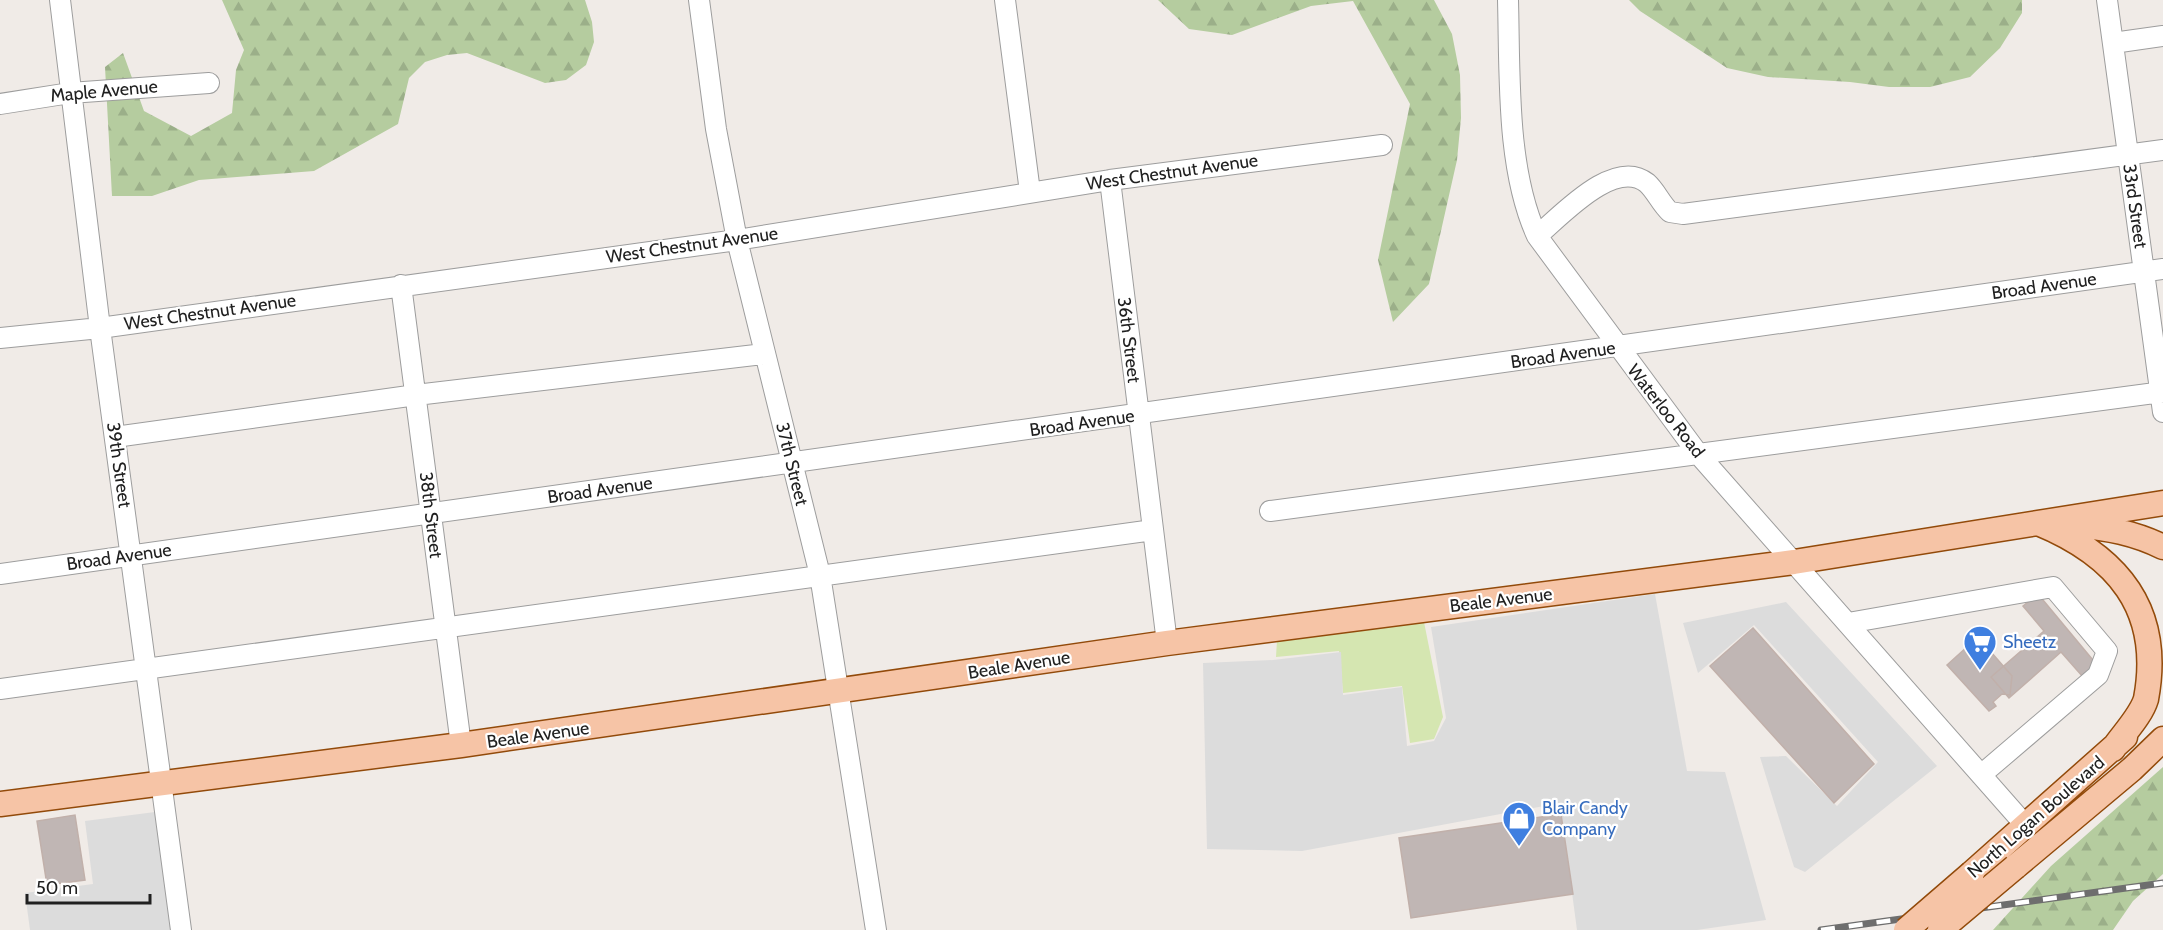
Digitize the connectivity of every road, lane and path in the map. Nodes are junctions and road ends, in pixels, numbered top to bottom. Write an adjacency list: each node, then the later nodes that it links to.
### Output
1 (60, 0): 9 (street, 39th Street)
2 (699, 0): 17 (street, 37th Street)
3 (1005, 0): 15 (street)
4 (1508, 0): 16 (street, Waterloo Road)
5 (2107, 0): 7 (street, 33rd Street)
6 (2163, 36): 7 (street)
7 (2113, 43): 13 (street, 33rd Street)
8 (209, 82): 9 (street, Maple Avenue)
9 (70, 93): 10 (street, Maple Avenue); 20 (street, 39th Street)
10 (0, 104)
11 (1382, 145): 14 (street, West Chestnut Avenue)
12 (2163, 150): 13 (street)
13 (2128, 155): 16 (street); 18 (street, 33rd Street)
14 (1110, 180): 15 (street, West Chestnut Avenue); 27 (street, 36th Street)
15 (1030, 192): 17 (street, West Chestnut Avenue)
16 (1537, 236): 22 (street, Waterloo Road)
17 (736, 240): 19 (street, West Chestnut Avenue); 23 (street, 37th Street)
18 (2154, 271): 22 (street, Broad Avenue); 24 (street, 33rd Street)
19 (401, 285): 20 (street, West Chestnut Avenue); 25 (street, 38th Street)
20 (100, 328): 21 (street, West Chestnut Avenue); 28 (street, 39th Street)
21 (0, 338)
22 (1617, 347): 27 (street, Broad Avenue); 29 (street, Waterloo Road)
23 (764, 354): 25 (street); 30 (street, 37th Street)
24 (2162, 392): 26 (street, 33rd Street); 29 (street)
25 (416, 395): 28 (street); 33 (street, 38th Street)
26 (2163, 412)
27 (1139, 415): 30 (street, Broad Avenue); 35 (street, 36th Street)
28 (115, 437): 37 (street, 39th Street)
29 (1700, 455): 32 (street); 38 (street, Waterloo Road)
30 (792, 463): 33 (street, Broad Avenue); 40 (street, 37th Street)
31 (2163, 503): 34 (main road, Beale Avenue)
32 (1270, 511)
33 (431, 514): 37 (street, Broad Avenue); 42 (street, 38th Street)
34 (2038, 523): 36 (main road, Beale Avenue); 38 (main road, Beale Avenue); 50 (main road)
35 (1153, 530): 40 (street); 43 (street, 36th Street)
36 (2163, 547)
37 (131, 555): 39 (street, Broad Avenue); 44 (street, 39th Street)
38 (1794, 562): 41 (street, Waterloo Road); 43 (main road, Beale Avenue)
39 (0, 574)
40 (820, 575): 42 (street); 46 (street, 37th Street)
41 (1848, 623): 51 (street, Waterloo Road); 51 (street)
42 (446, 629): 44 (street); 49 (street, 38th Street)
43 (1167, 643): 46 (main road, Beale Avenue)
44 (147, 668): 45 (street); 52 (street, 39th Street)
45 (0, 689)
46 (839, 693): 49 (main road, Beale Avenue); 56 (street, 37th Street)
47 (2163, 700): 50 (main road, North Logan Boulevard)
48 (2163, 739): 58 (main road, North Logan Boulevard, bridge)
49 (461, 745): 52 (main road, Beale Avenue)
50 (2113, 749): 54 (main road, North Logan Boulevard)
51 (1981, 775): 54 (street, Waterloo Road)
52 (163, 785): 53 (main road, Beale Avenue); 55 (street, 39th Street)
53 (0, 804)
54 (2026, 826): 57 (main road, North Logan Boulevard, bridge)
55 (181, 930)
56 (876, 930)
57 (1906, 930)
58 (1940, 930)

